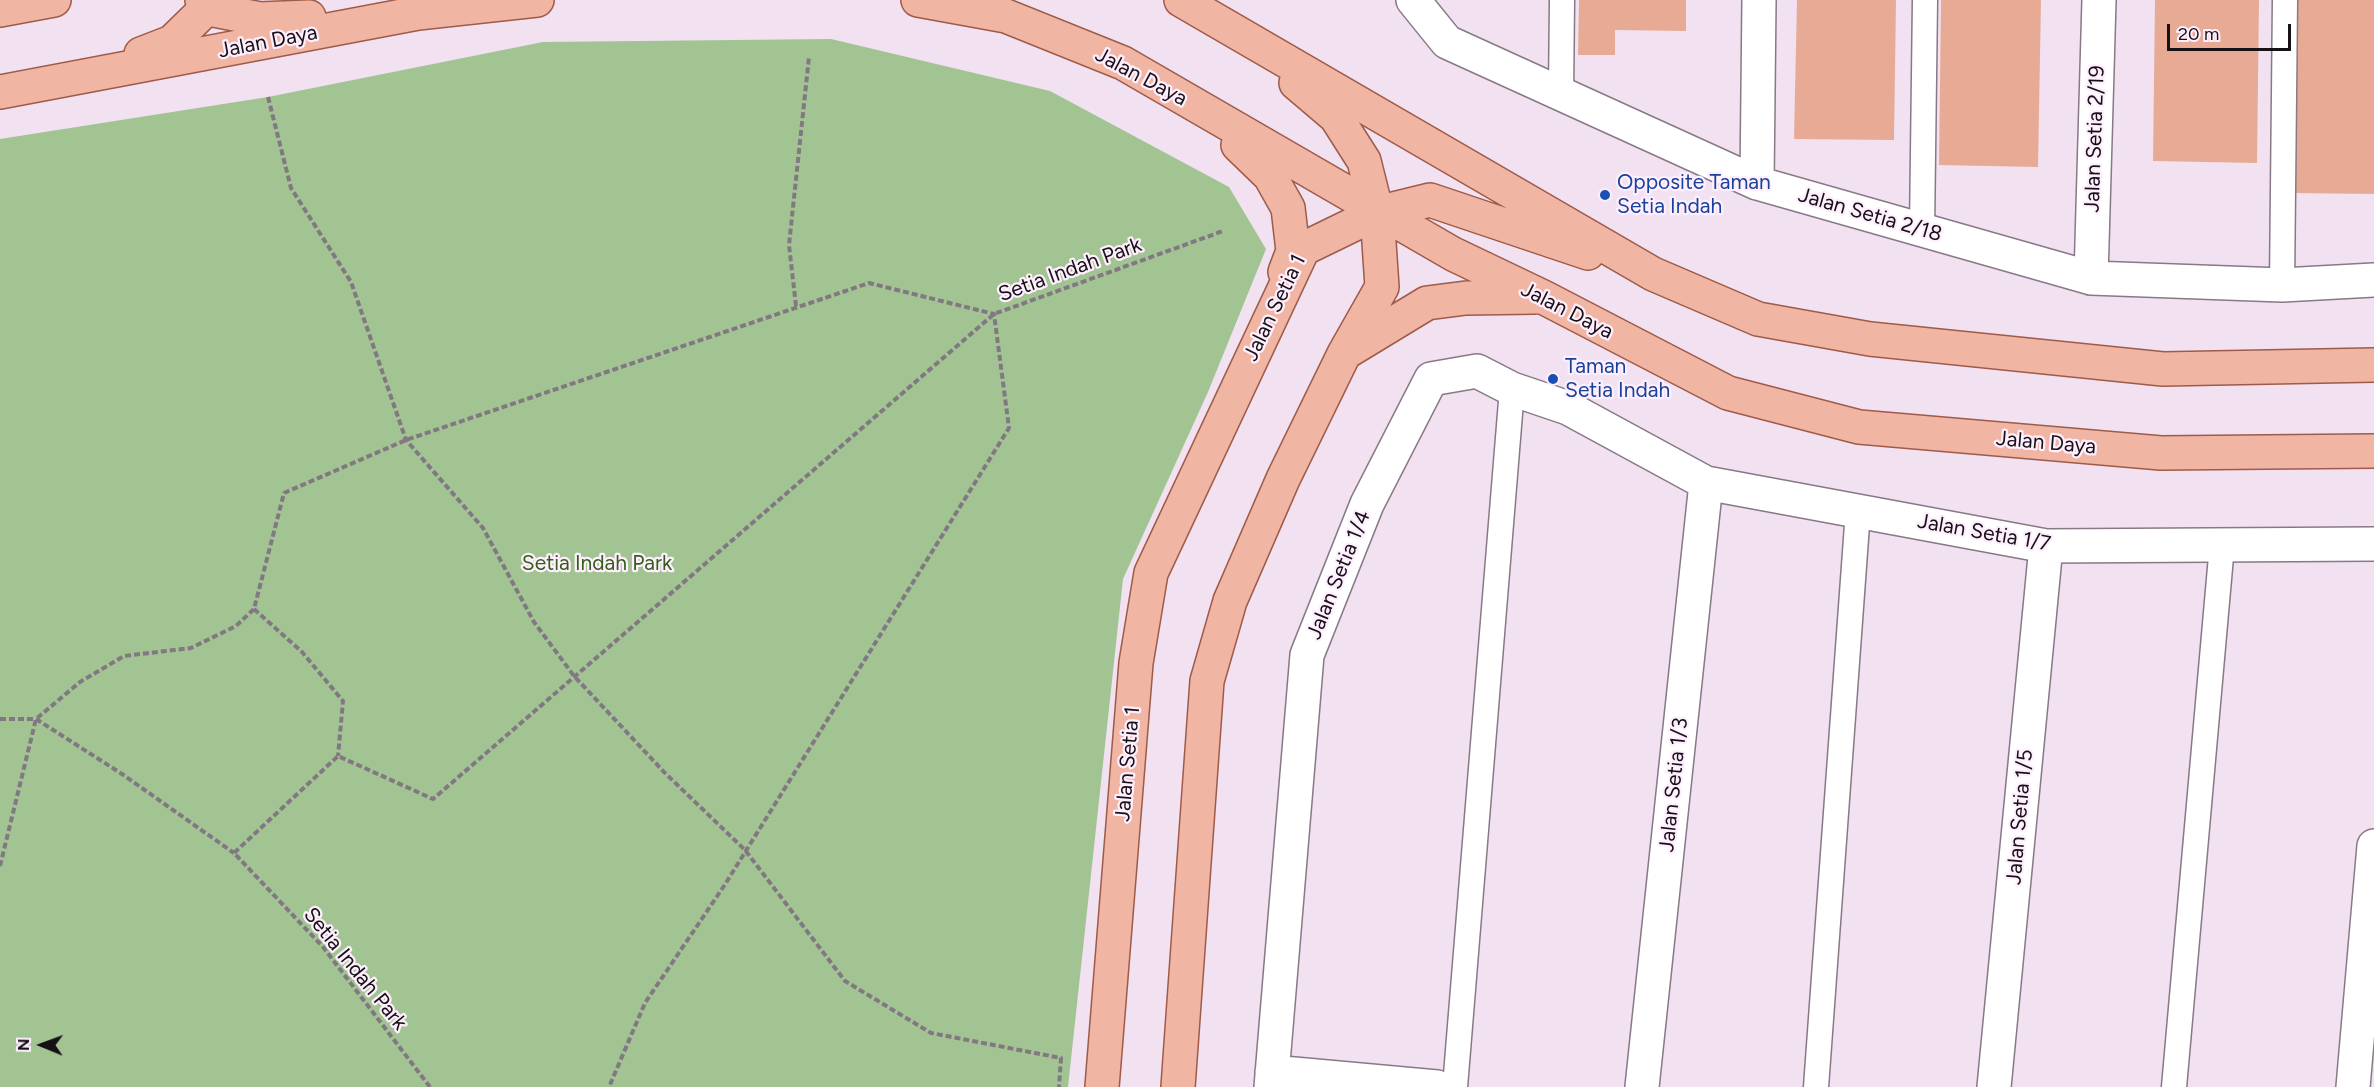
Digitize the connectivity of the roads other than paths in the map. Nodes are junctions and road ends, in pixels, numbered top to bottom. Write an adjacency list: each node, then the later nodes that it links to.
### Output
1 (14, 0): 13 (main road)
2 (54, 0): 14 (main road)
3 (537, 0): 15 (main road, Jalan Daya)
4 (918, 0): 20 (main road, Jalan Daya)
5 (1181, 0): 16 (main road)
6 (1413, 0): 19 (street, Jalan Setia 2/18)
7 (1562, 0): 19 (lane)
8 (1759, 0): 21 (street)
9 (1925, 0): 23 (lane)
10 (2099, 0): 25 (street, Jalan Setia 2/19)
11 (2285, 0): 27 (lane)
12 (209, 3): 15 (main road); 17 (main road)
13 (0, 5)
14 (0, 10)
15 (418, 13): 17 (main road, Jalan Daya)
16 (1230, 28): 22 (main road); 24 (main road)
17 (73, 80): 18 (main road, Jalan Daya)
18 (0, 92)
19 (1561, 94): 21 (street, Jalan Setia 2/18)
20 (1198, 107): 22 (main road, Jalan Daya); 29 (main road)
21 (1757, 183): 23 (street, Jalan Setia 2/18)
22 (1377, 213): 24 (main road, Jalan Setia 1); 28 (main road, Jalan Daya); 29 (main road, Jalan Setia 1); 30 (main road)
23 (1922, 231): 25 (street, Jalan Setia 2/18)
24 (1653, 274): 31 (main road)
25 (2091, 278): 27 (street, Jalan Setia 2/18)
26 (2374, 280): 27 (street, Jalan Setia 2/18)
27 (2282, 285)
28 (1543, 297): 30 (main road); 33 (main road, Jalan Daya)
29 (1269, 316): 41 (main road, Jalan Setia 1)
30 (1344, 354): 42 (main road)
31 (2374, 365)
32 (1512, 389): 34 (street, Jalan Setia 1/4); 40 (street, Jalan Setia 1/4); 44 (lane)
33 (2374, 451)
34 (1706, 483): 35 (street, Jalan Setia 1/7); 45 (street, Jalan Setia 1/3)
35 (1858, 511): 38 (street, Jalan Setia 1/7); 46 (lane)
36 (2374, 544): 37 (street, Jalan Setia 1/7)
37 (2222, 545): 38 (street, Jalan Setia 1/7); 48 (lane)
38 (2046, 546): 47 (street, Jalan Setia 1/5)
39 (2374, 846): 49 (street)
40 (1272, 1079): 43 (street)
41 (1102, 1087)
42 (1178, 1087)
43 (1437, 1087)
44 (1455, 1087)
45 (1642, 1087)
46 (1816, 1087)
47 (1994, 1087)
48 (2174, 1087)
49 (2353, 1087)

